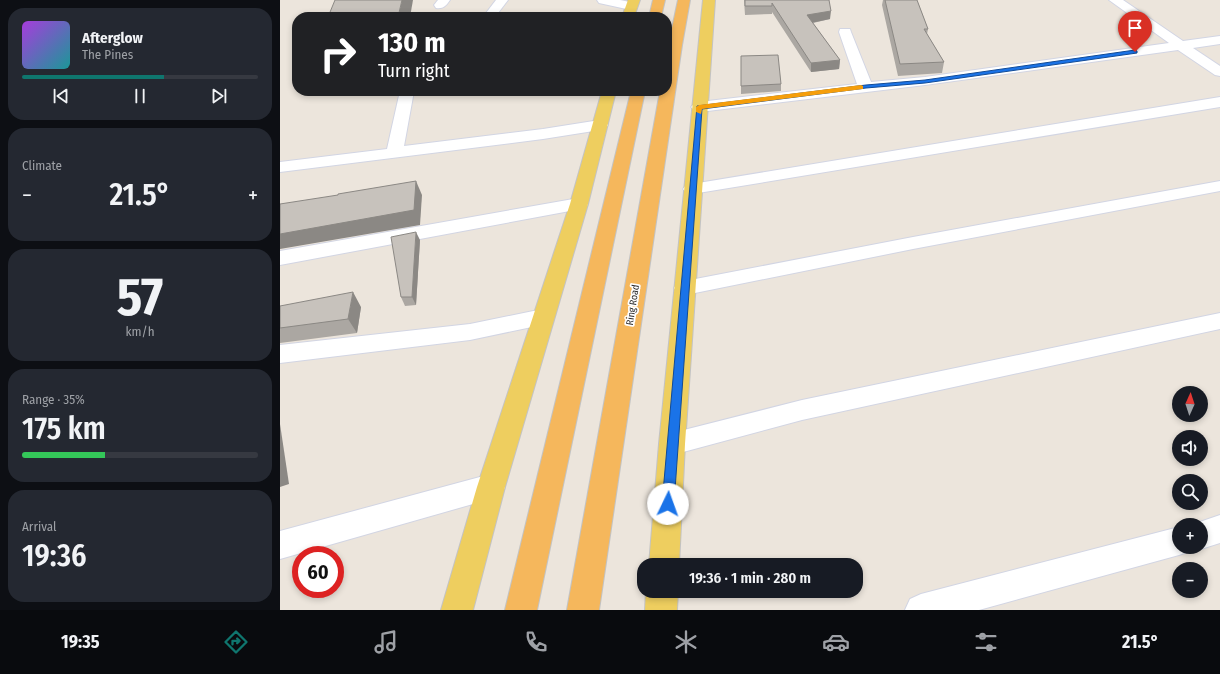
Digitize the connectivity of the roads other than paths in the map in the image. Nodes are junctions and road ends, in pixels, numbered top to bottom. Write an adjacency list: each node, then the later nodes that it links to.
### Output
1 (502, 0): 8 (street)
2 (603, 0): 7 (street)
3 (659, 0): 9 (highway)
4 (684, 0): 13 (highway, Ring Road)
5 (709, 0): 21 (main road)
6 (1115, 0): 12 (street)
7 (631, 8)
8 (493, 12)
9 (656, 12)
10 (845, 32): 15 (street)
11 (1220, 40): 12 (street)
12 (1180, 46): 14 (street); 15 (street)
13 (672, 64)
14 (1220, 72)
15 (866, 87): 21 (street)
16 (406, 96): 23 (street)
17 (608, 96): 22 (main road)
18 (637, 96): 42 (highway)
19 (667, 96): 43 (highway, Ring Road)
20 (1220, 102): 26 (street)
21 (699, 107): 26 (main road)
22 (600, 125): 23 (street); 27 (main road)
23 (394, 153): 24 (street)
24 (280, 167)
25 (1220, 186): 29 (street)
26 (692, 189): 29 (main road)
27 (579, 204): 28 (street); 30 (main road)
28 (280, 258)
29 (686, 288): 33 (main road)
30 (543, 318): 32 (street); 34 (main road)
31 (1220, 321): 33 (street)
32 (280, 354)
33 (672, 444): 39 (main road)
34 (492, 487): 38 (street); 41 (main road)
35 (1220, 529): 36 (street)
36 (1208, 533)
37 (1172, 543): 45 (street)
38 (280, 545)
39 (664, 558)
40 (662, 598): 44 (main road)
41 (457, 610)
42 (521, 610)
43 (583, 610)
44 (661, 610)
45 (920, 610)

